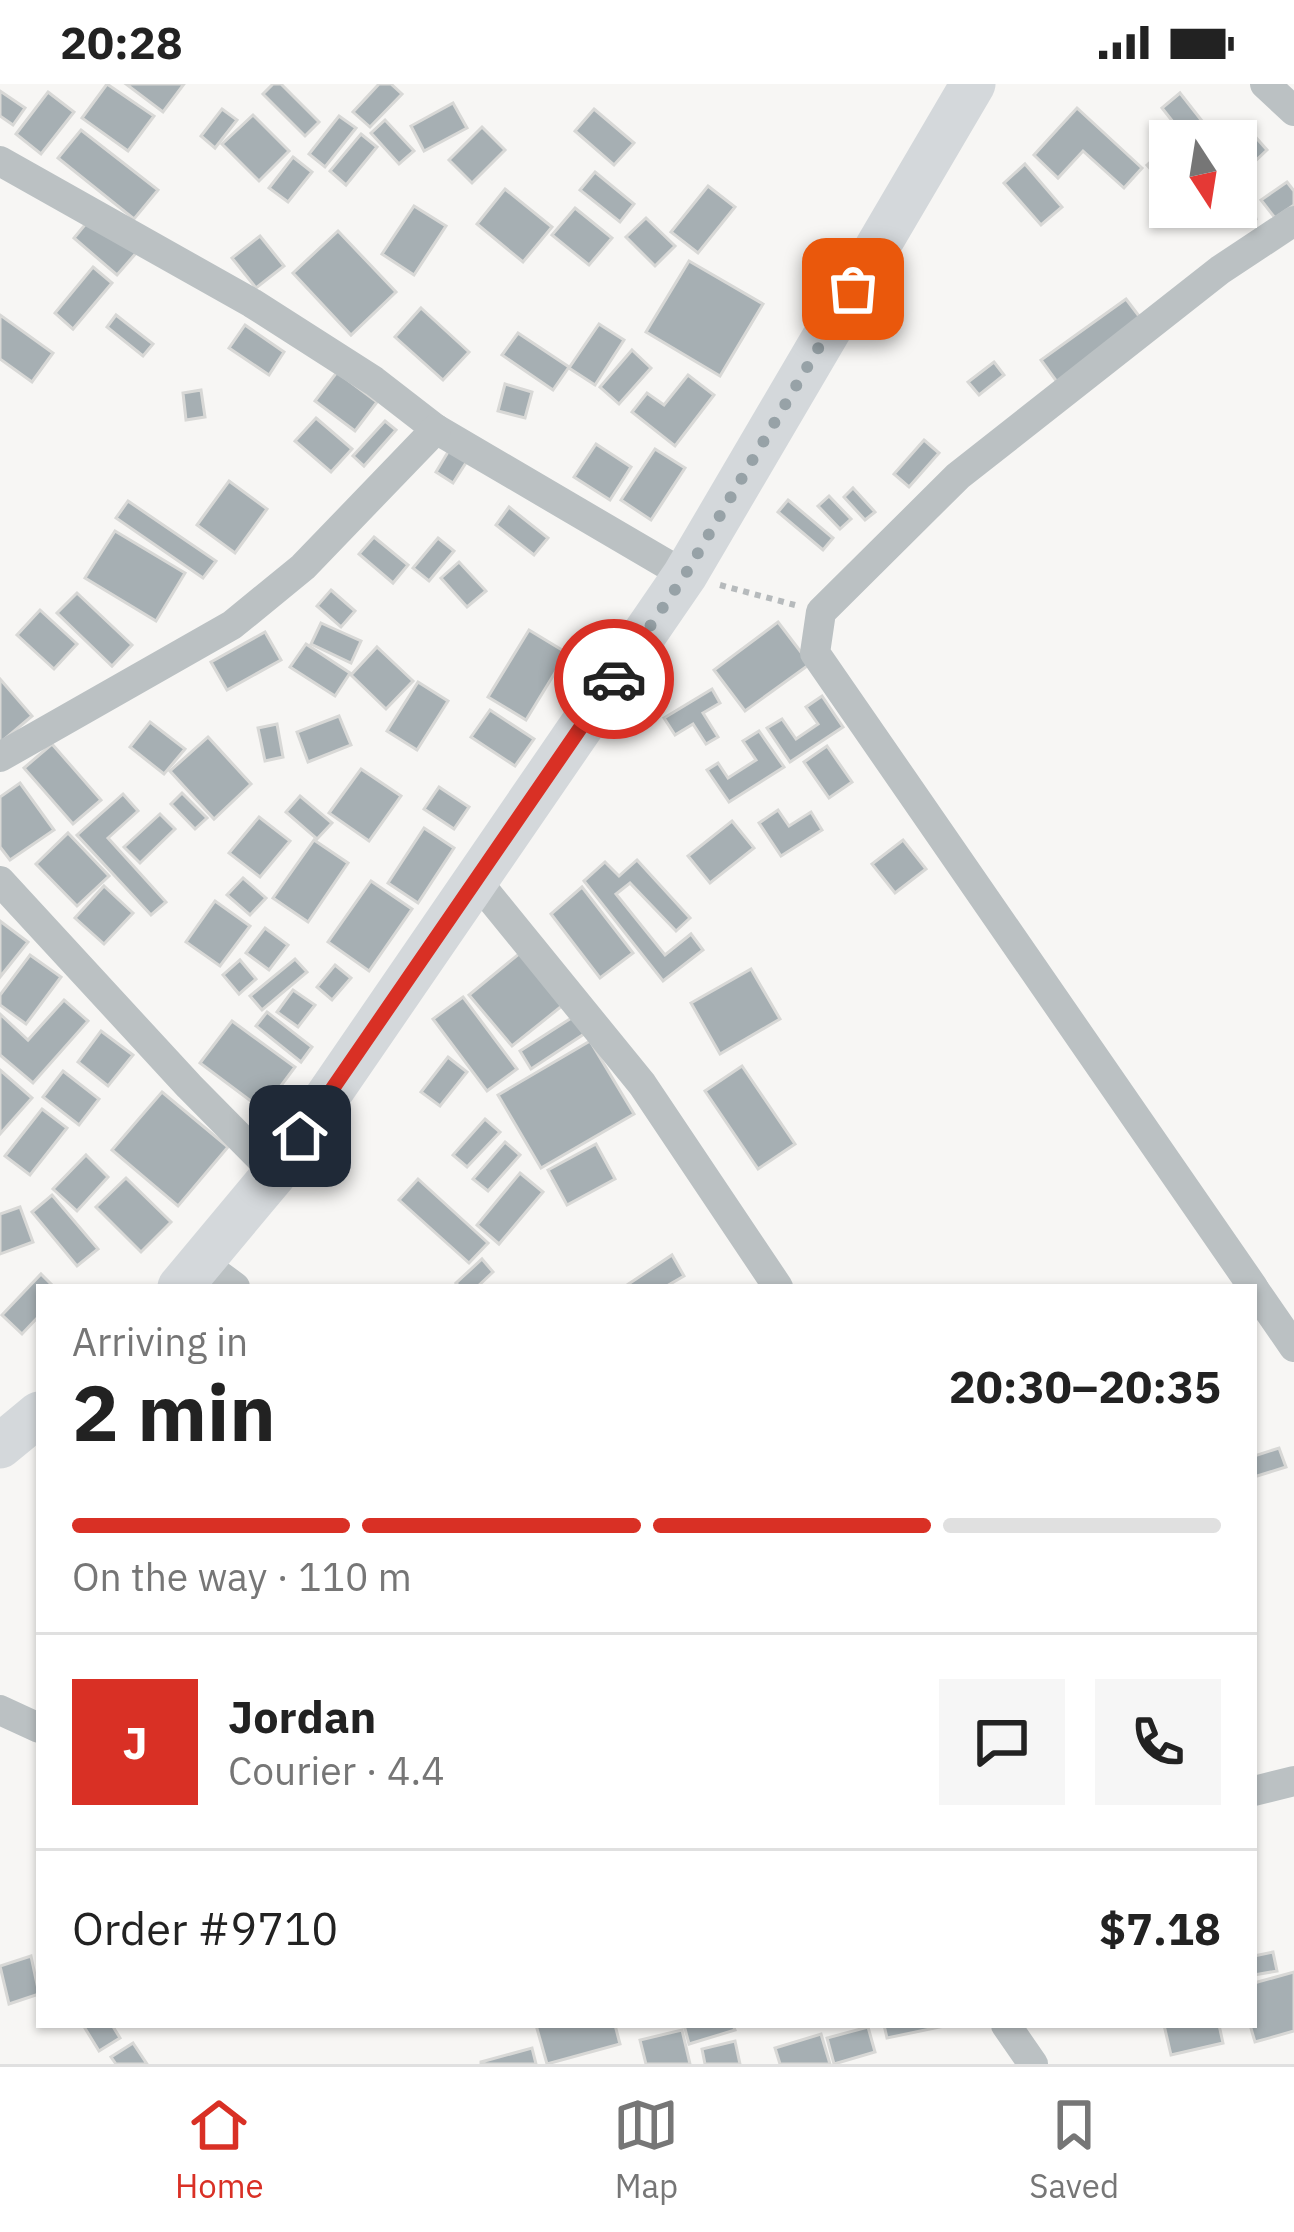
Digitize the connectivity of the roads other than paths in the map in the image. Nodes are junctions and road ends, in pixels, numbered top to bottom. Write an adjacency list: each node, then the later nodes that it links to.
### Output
1 (973, 84): 7 (main road)
2 (1265, 84): 3 (street)
3 (1294, 111)
4 (0, 161): 6 (street)
5 (1294, 221): 14 (street)
6 (436, 429): 7 (street); 8 (street)
7 (685, 575): 9 (main road)
8 (0, 757)
9 (476, 880): 11 (main road); 13 (street)
10 (0, 881): 11 (street)
11 (275, 1172): 12 (main road)
12 (206, 1279)
13 (776, 1284)
14 (1250, 1284)
15 (1257, 1294): 16 (street)
16 (1294, 1346)
17 (36, 1416): 18 (main road)
18 (0, 1446)
19 (0, 1710): 20 (street)
20 (36, 1727)
21 (1294, 1781): 22 (street)
22 (1257, 1790)
23 (1008, 2028): 24 (street)
24 (1033, 2064)

